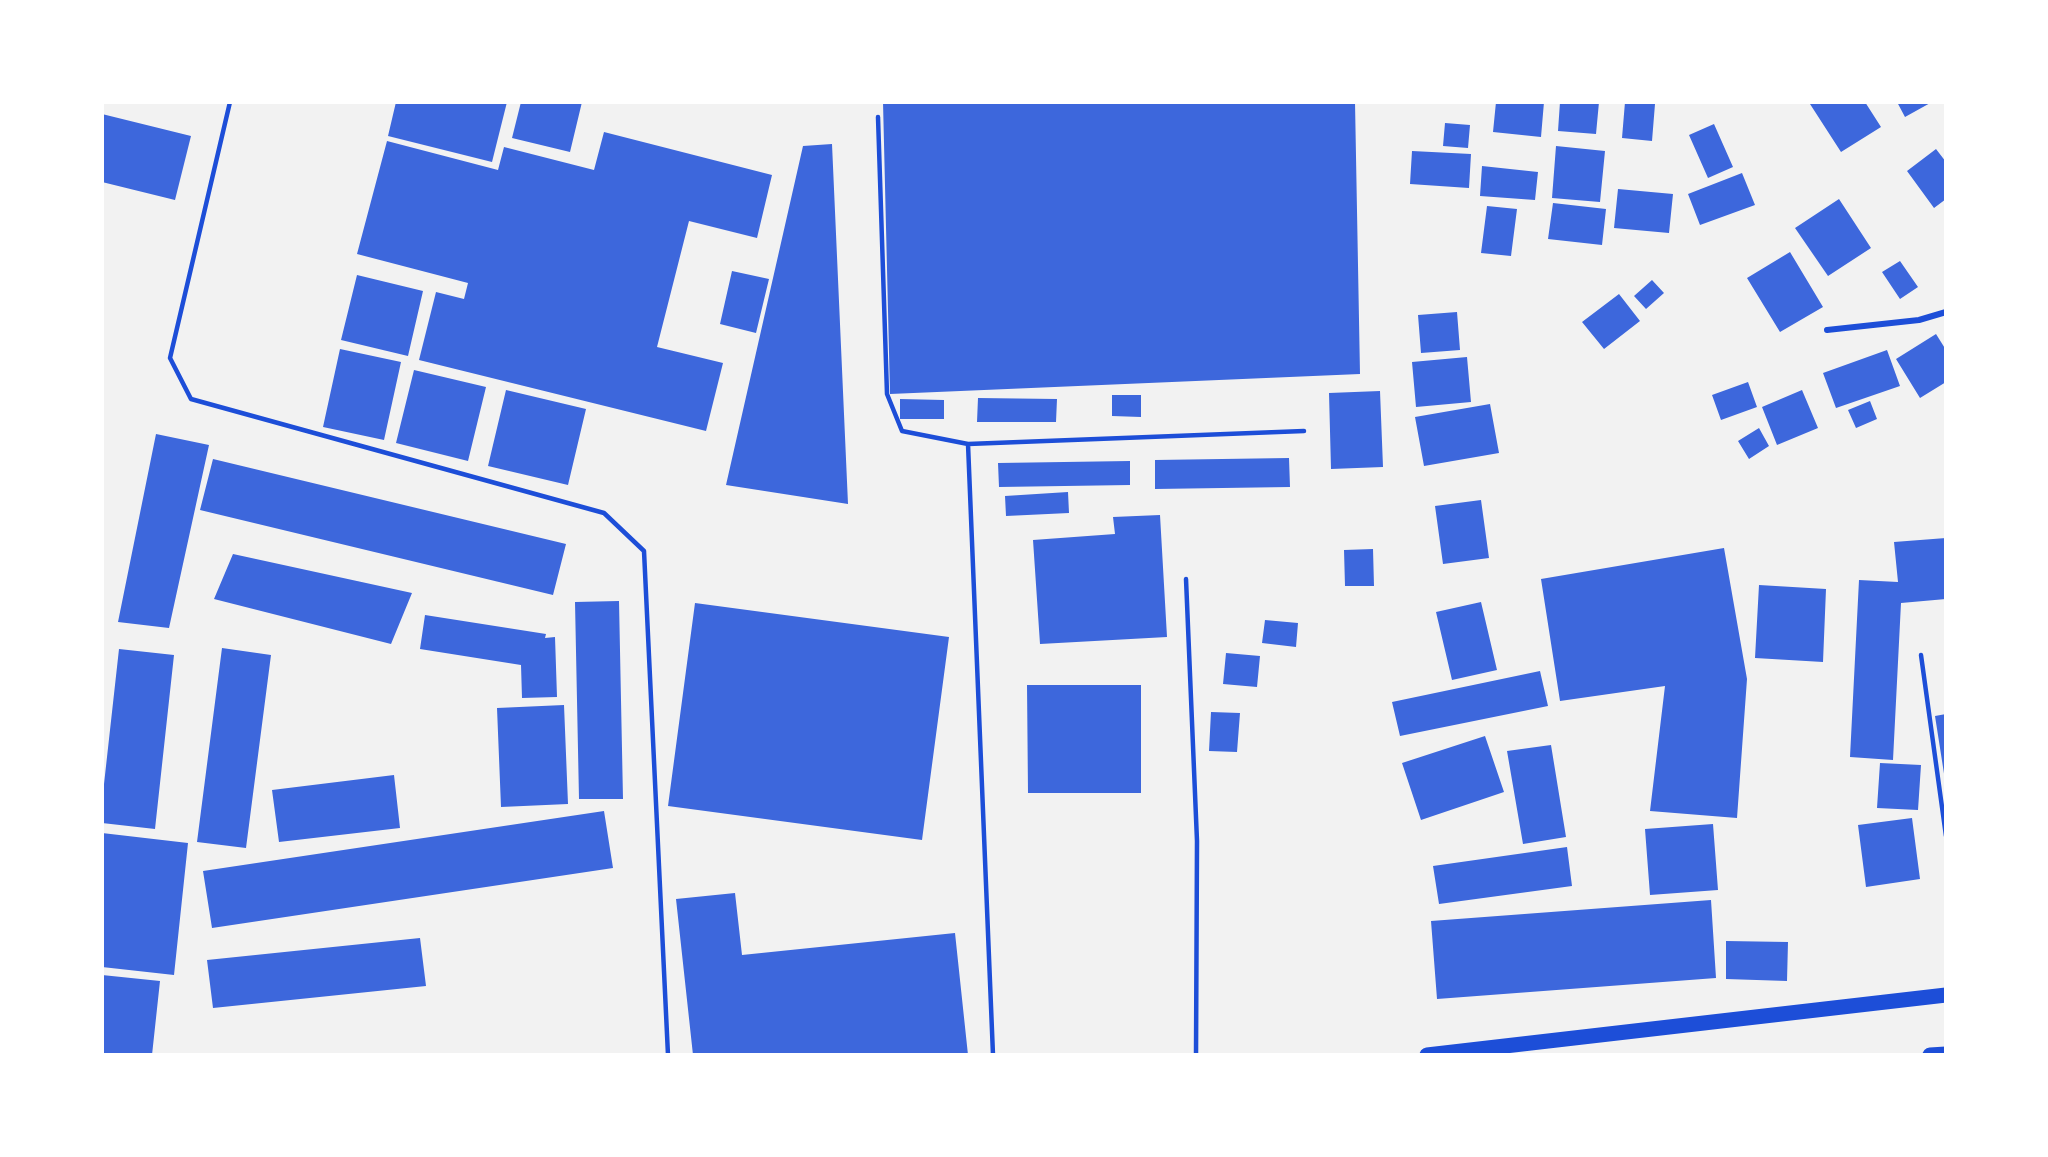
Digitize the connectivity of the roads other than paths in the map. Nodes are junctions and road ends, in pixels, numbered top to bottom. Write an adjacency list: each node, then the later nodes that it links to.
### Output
1 (230, 102): 12 (lane)
2 (878, 117): 6 (lane)
3 (1946, 312): 4 (street)
4 (1827, 330)
5 (1304, 431): 6 (lane)
6 (968, 444): 13 (lane)
7 (1186, 579): 14 (lane)
8 (1921, 655): 9 (lane)
9 (1946, 836)
10 (1946, 995): 15 (main road)
11 (1946, 1053): 16 (main road)
12 (668, 1055)
13 (993, 1055)
14 (1196, 1055)
15 (1427, 1055)
16 (1930, 1055)

